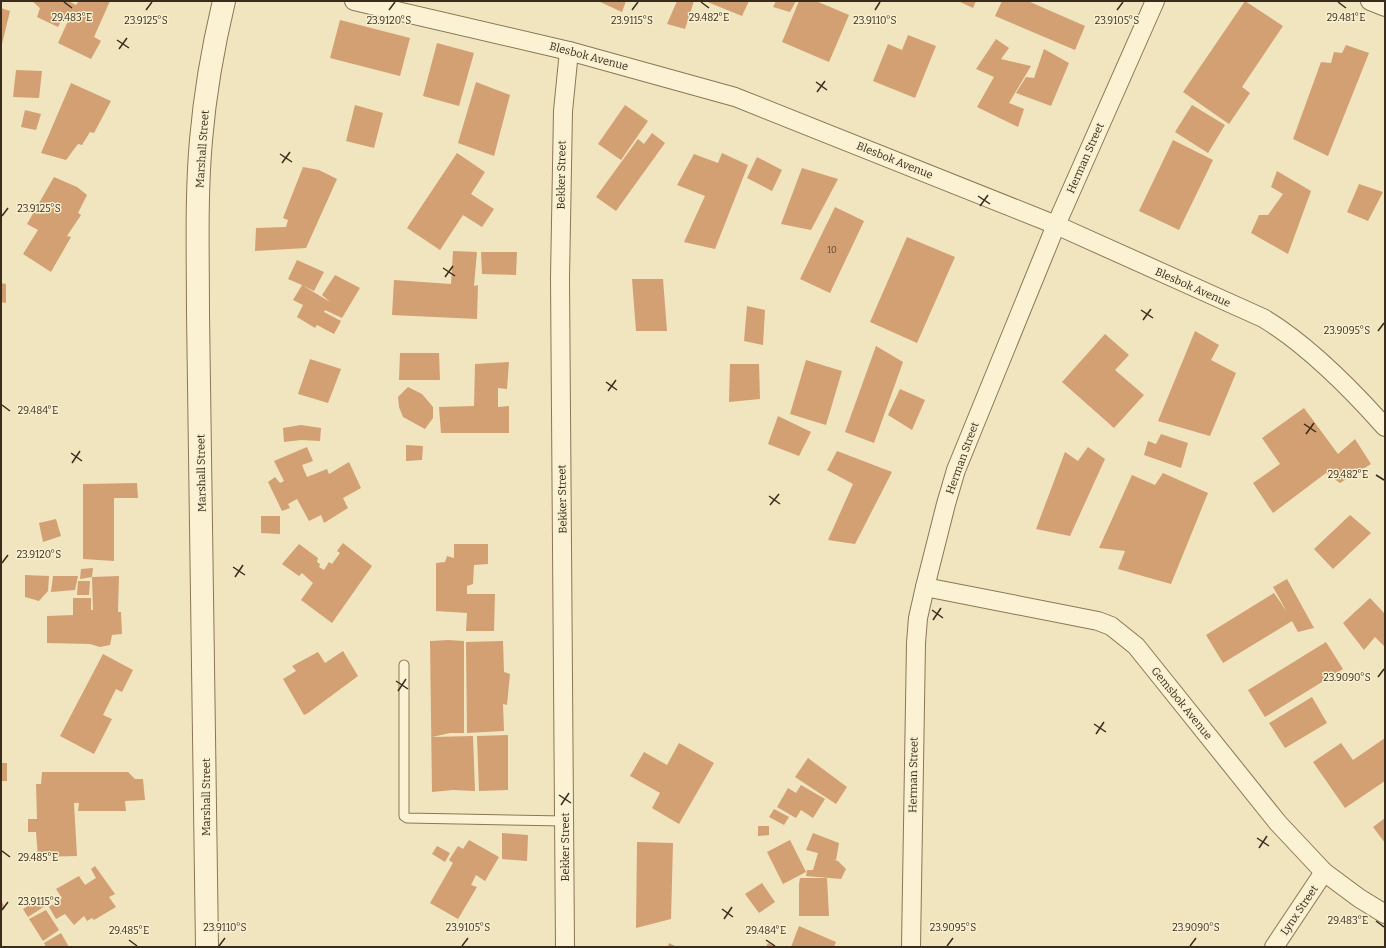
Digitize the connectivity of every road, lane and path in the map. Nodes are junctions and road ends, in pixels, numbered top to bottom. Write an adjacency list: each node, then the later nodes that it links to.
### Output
1 (224, 1): 14 (street, Marshall Street)
2 (354, 1): 6 (street, Blesbok Avenue)
3 (1155, 1): 7 (street, Herman Street)
4 (1370, 1): 5 (street)
5 (1385, 7)
6 (569, 51): 7 (street, Blesbok Avenue); 11 (street, Bekker Street)
7 (1056, 225): 8 (street, Blesbok Avenue); 9 (street, Herman Street)
8 (1385, 427)
9 (925, 587): 12 (street, Gemsbok Avenue); 16 (street, Herman Street)
10 (404, 664): 11 (lane)
11 (565, 821): 15 (street, Bekker Street)
12 (1324, 872): 13 (street, Gemsbok Avenue); 17 (street, Lynx Street)
13 (1385, 914)
14 (207, 947)
15 (565, 947)
16 (910, 947)
17 (1274, 947)

